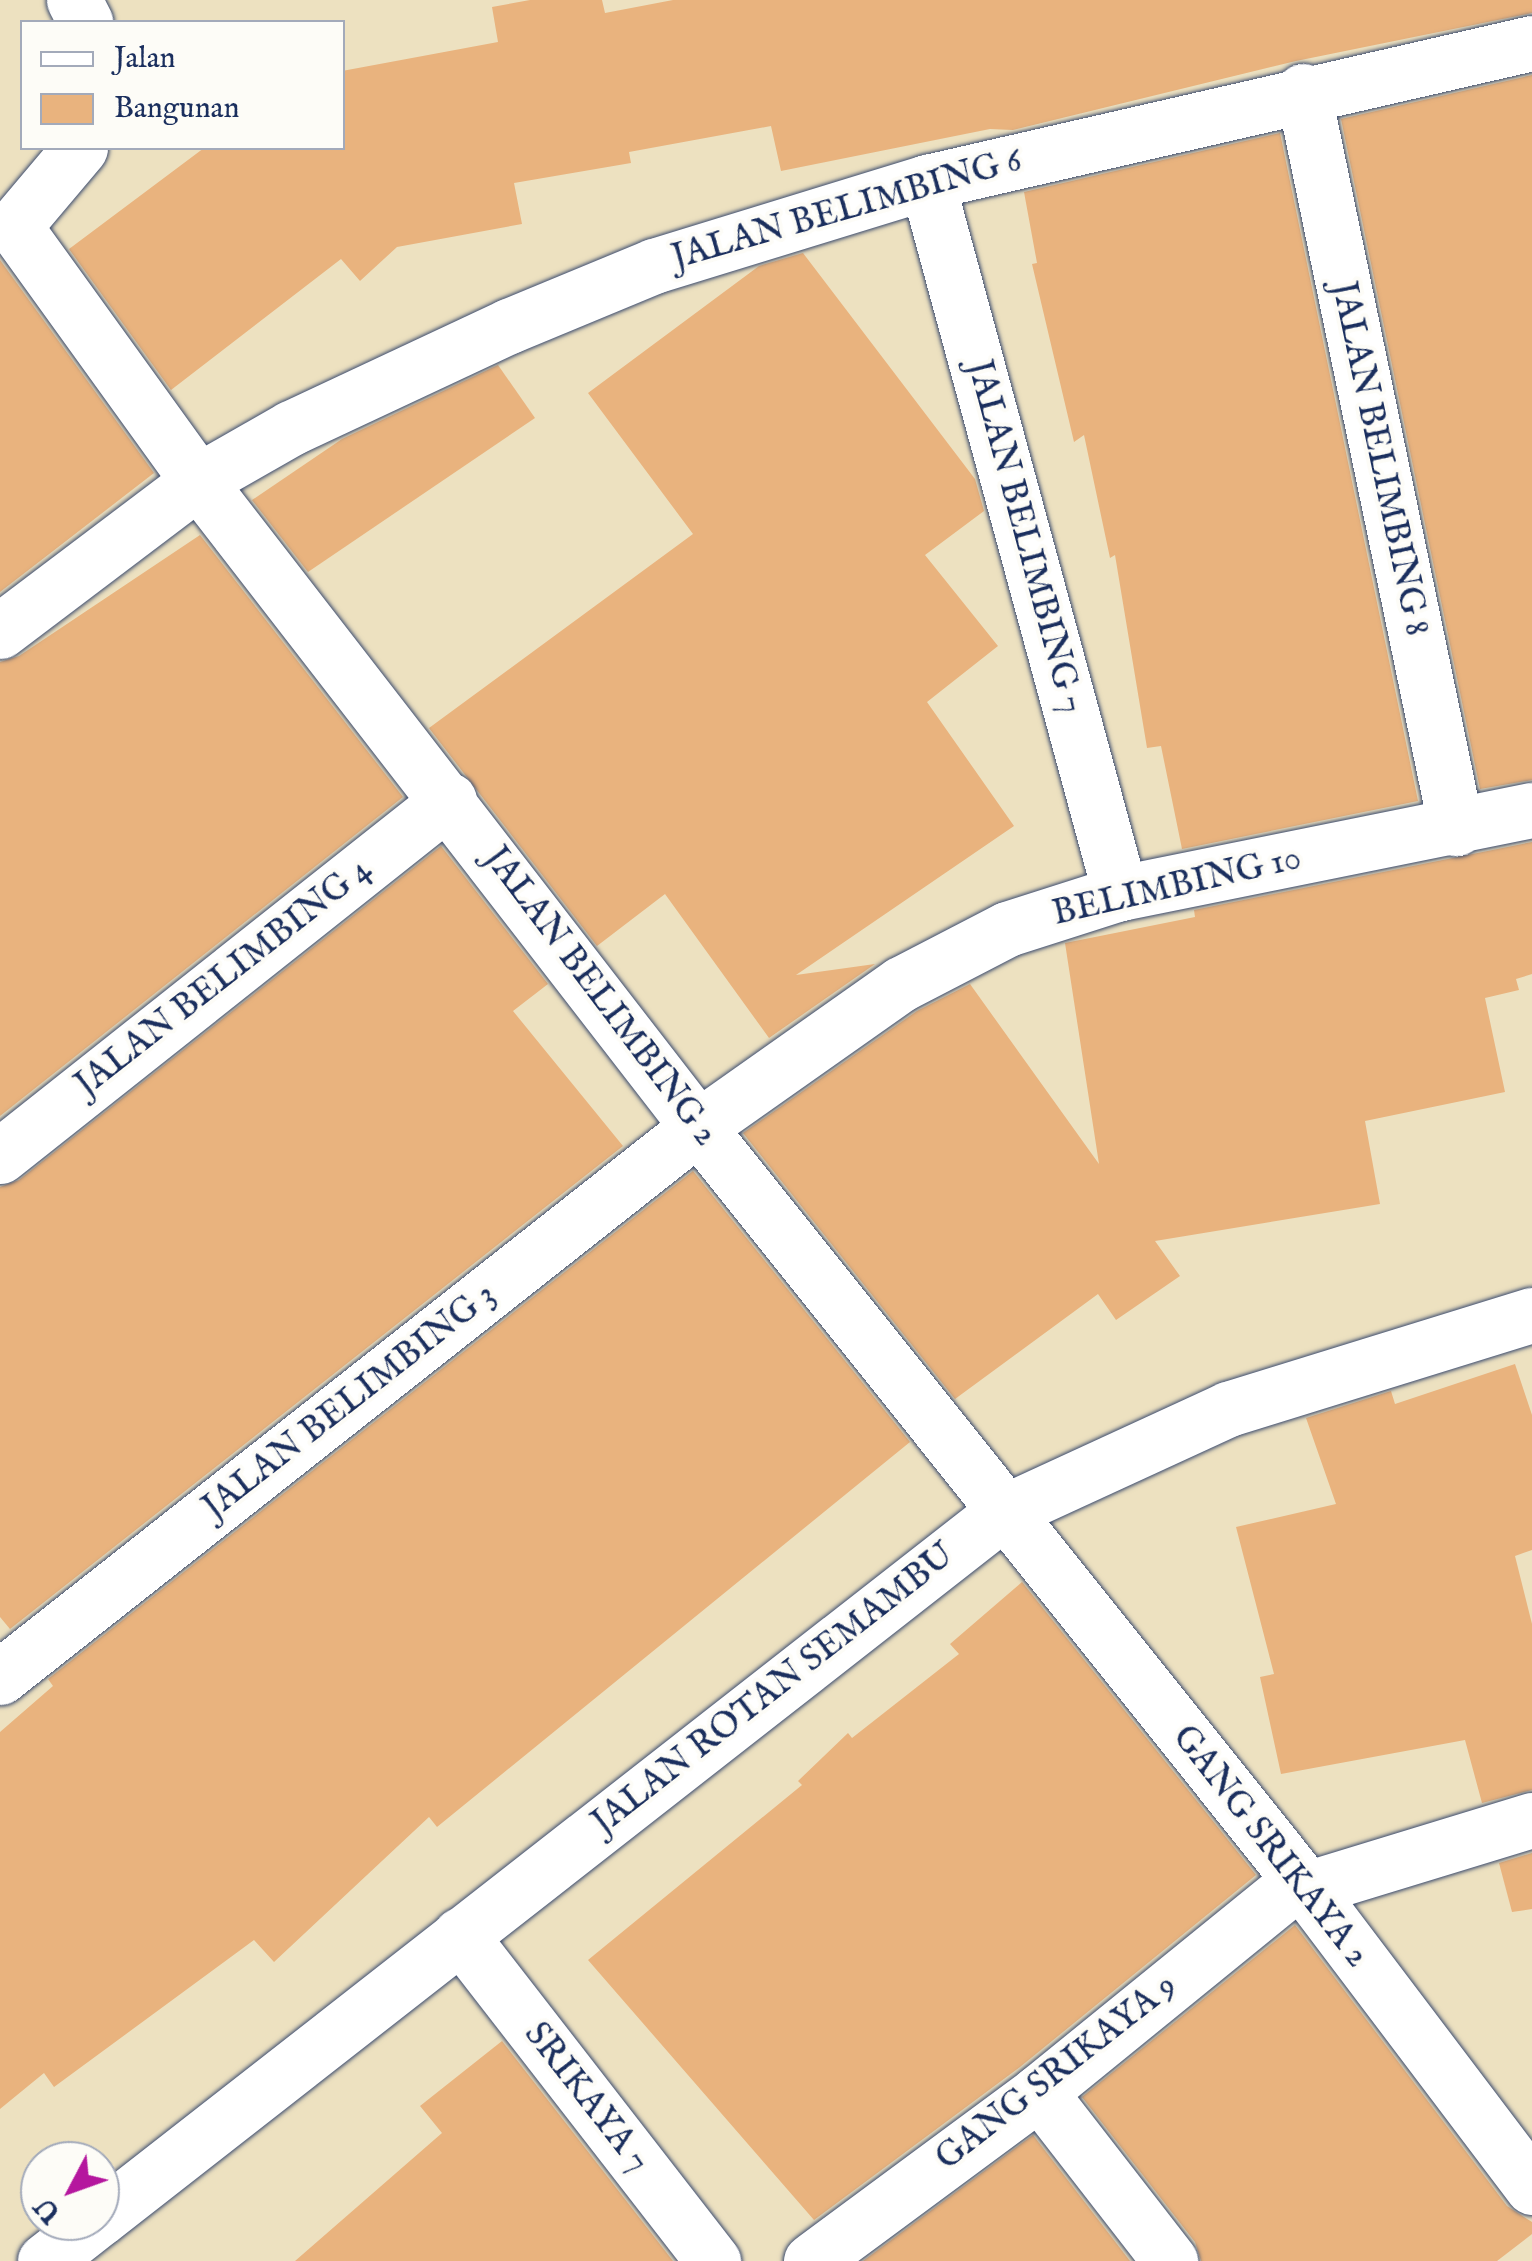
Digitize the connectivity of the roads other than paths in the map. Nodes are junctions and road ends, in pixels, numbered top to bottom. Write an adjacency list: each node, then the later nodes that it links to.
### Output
1 (1532, 42): 2 (street, JALAN BELIMBING 6)
2 (1303, 91): 4 (street, JALAN BELIMBING 6); 10 (street, JALAN BELIMBING 8)
3 (78, 150): 5 (street)
4 (927, 182): 6 (street, JALAN BELIMBING 6); 11 (street, JALAN BELIMBING 7)
5 (7, 232): 6 (street, JALAN BELIMBING 2)
6 (198, 481): 7 (street, JALAN BELIMBING 6); 8 (street, JALAN BELIMBING 2)
7 (0, 631)
8 (449, 800): 12 (street, JALAN BELIMBING 2); 13 (street, JALAN BELIMBING 4)
9 (1532, 810): 10 (street, BELIMBING 10)
10 (1456, 828): 11 (street, BELIMBING 10)
11 (1120, 893): 12 (street, BELIMBING 10)
12 (698, 1127): 15 (street, JALAN BELIMBING 2); 16 (street, JALAN BELIMBING 3)
13 (0, 1156)
14 (1532, 1315): 15 (street, JALAN ROTAN SEMAMBU)
15 (1002, 1513): 18 (street, GANG SRIKAYA 2); 19 (street, JALAN ROTAN SEMAMBU)
16 (0, 1677)
17 (1532, 1820): 18 (street)
18 (1303, 1884): 20 (street, GANG SRIKAYA 9); 21 (street, GANG SRIKAYA 2)
19 (460, 1935): 22 (street, JALAN ROTAN SEMAMBU); 25 (street, SRIKAYA 7)
20 (1039, 2092): 26 (street, GANG SRIKAYA 9); 27 (street)
21 (1529, 2178)
22 (120, 2202)
23 (70, 2241): 24 (street, JALAN ROTAN SEMAMBU)
24 (45, 2261)
25 (712, 2261)
26 (811, 2261)
27 (1170, 2261)

